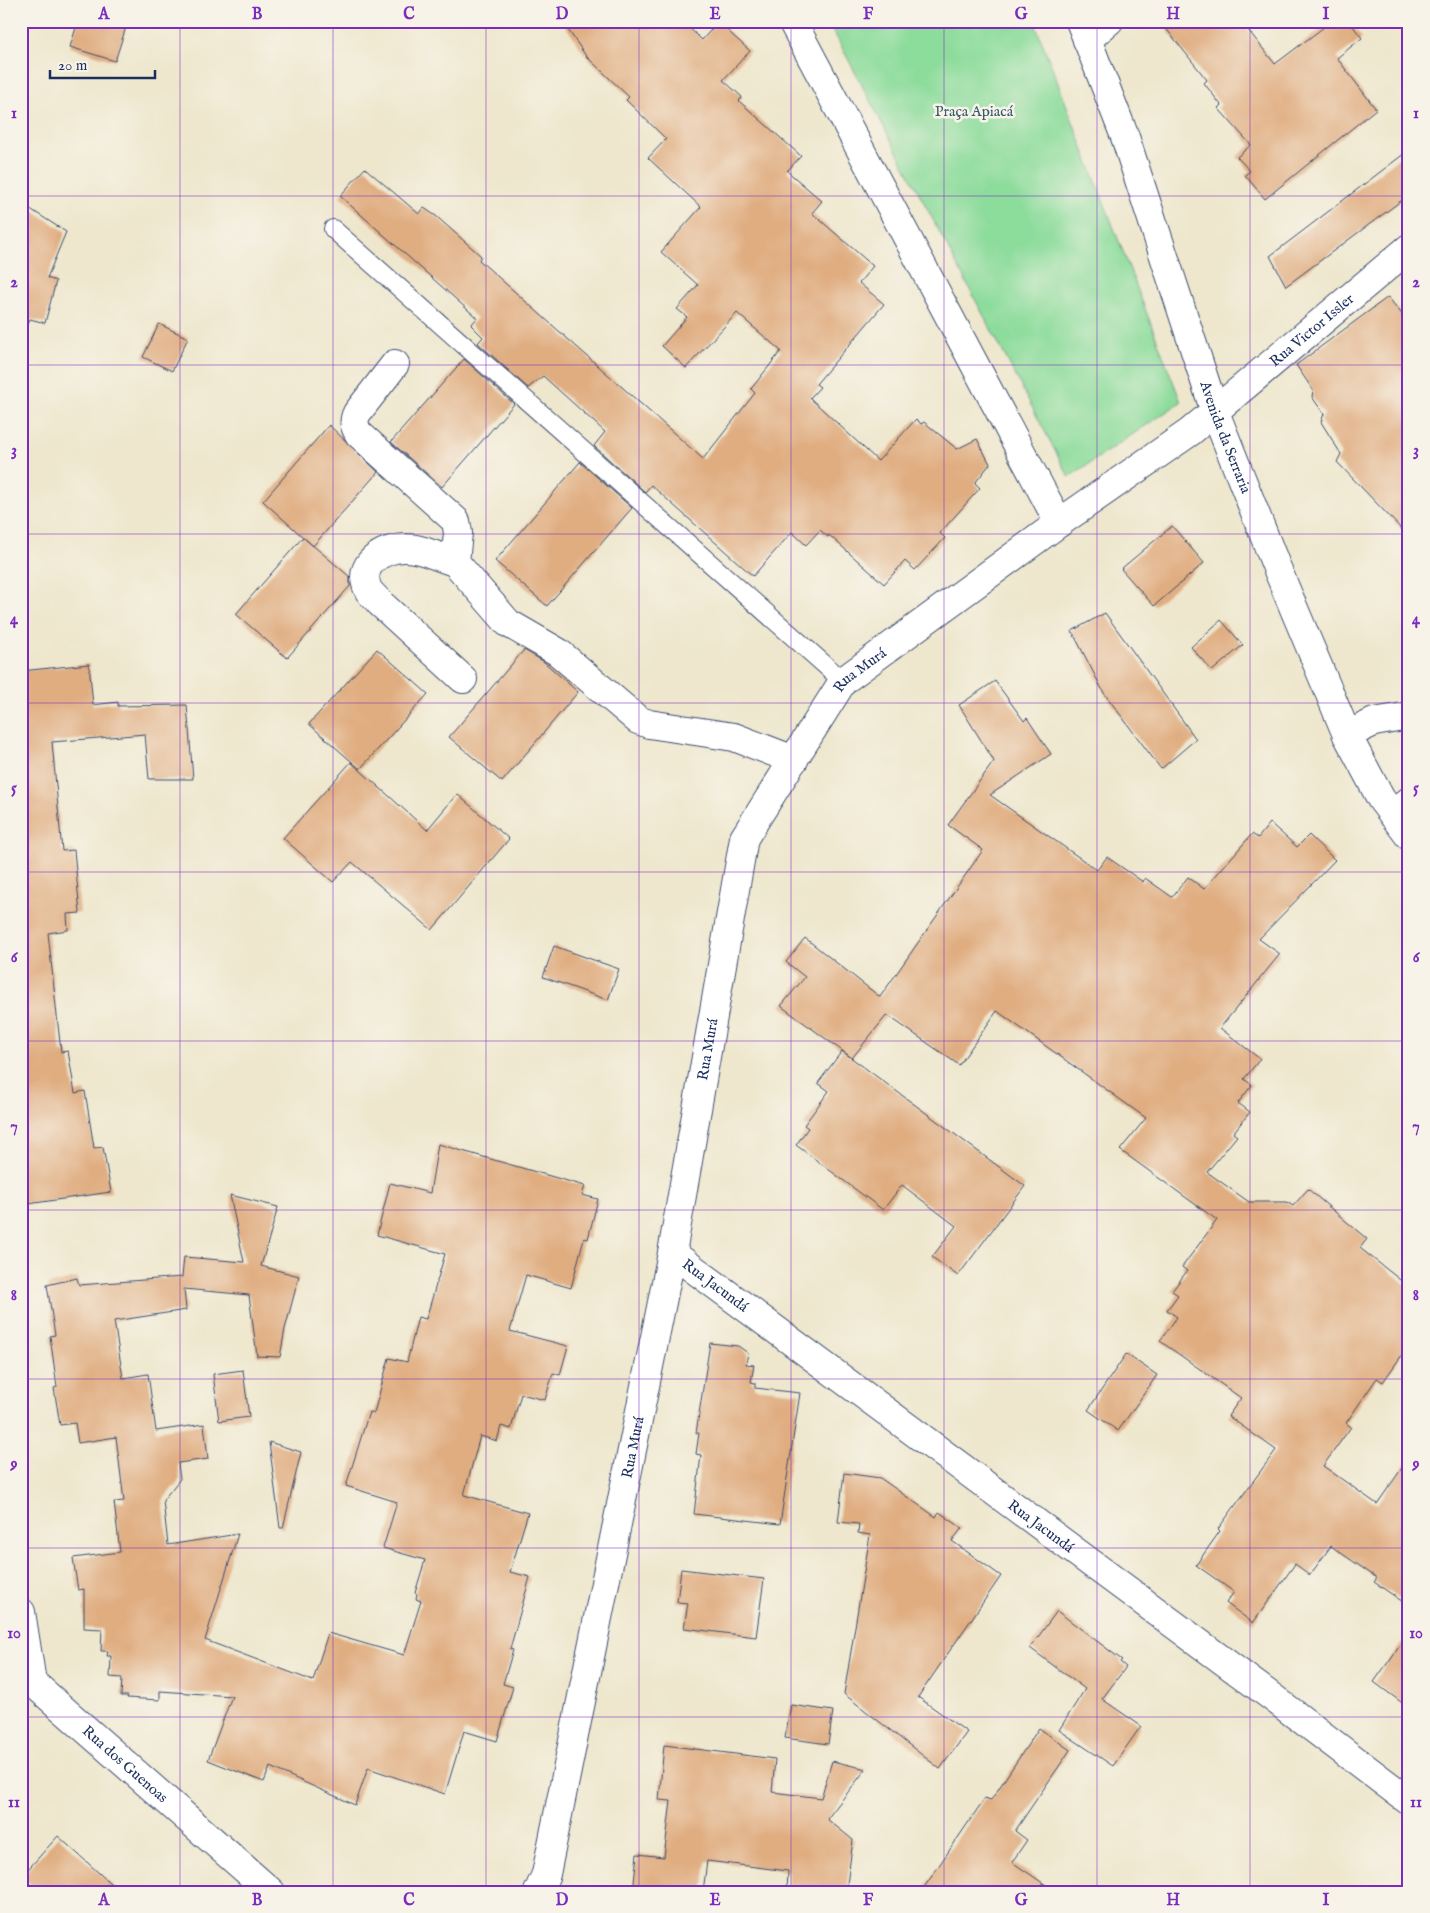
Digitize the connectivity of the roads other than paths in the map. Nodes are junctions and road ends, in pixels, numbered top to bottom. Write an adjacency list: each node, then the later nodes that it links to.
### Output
1 (792, 21): 8 (street)
2 (1109, 21): 3 (street)
3 (1084, 30): 7 (street, Avenida da Serraria)
4 (332, 230): 11 (lane)
5 (1409, 248): 7 (street, Rua Victor Issler)
6 (395, 364): 9 (street)
7 (1215, 412): 8 (street, Rua Murá); 13 (street, Avenida da Serraria)
8 (1059, 523): 11 (street, Rua Murá)
9 (455, 562): 10 (street); 14 (street)
10 (463, 679)
11 (843, 681): 14 (street, Rua Murá)
12 (1409, 716): 13 (street)
13 (1347, 735): 15 (street, Avenida da Serraria)
14 (794, 760): 16 (street, Rua Murá)
15 (1404, 817)
16 (672, 1253): 19 (street, Rua Jacundá); 21 (street, Rua Murá)
17 (21, 1612): 18 (street, Rua dos Guenoas)
18 (27, 1686): 20 (street, Rua dos Guenoas)
19 (1409, 1801)
20 (271, 1892)
21 (538, 1892)

